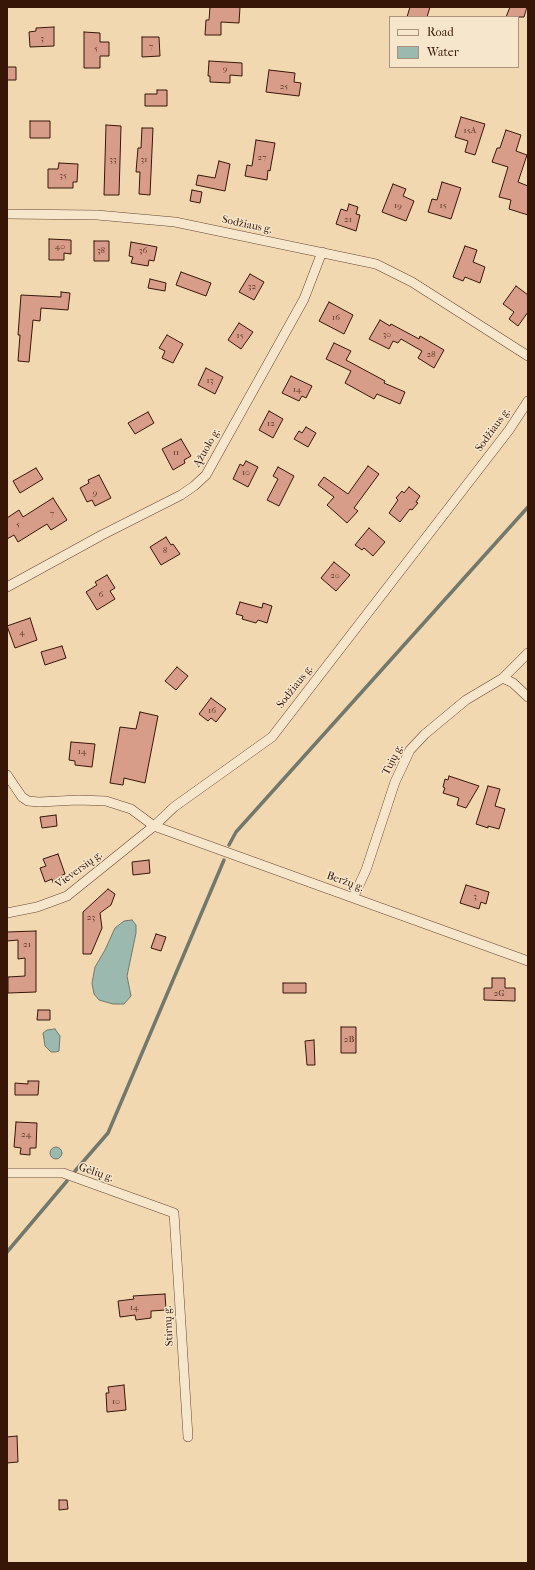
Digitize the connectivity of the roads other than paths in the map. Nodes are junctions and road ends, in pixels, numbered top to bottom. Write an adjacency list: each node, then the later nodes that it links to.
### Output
1 (7, 214): 2 (street, Sodžiaus g.)
2 (322, 252): 3 (street, Sodžiaus g.); 5 (street, Ąžuolo g.)
3 (528, 356)
4 (528, 400): 10 (street, Sodžiaus g.)
5 (7, 587)
6 (528, 652): 7 (street, Tujų g.)
7 (503, 678): 8 (street); 11 (street, Tujų g.)
8 (528, 697)
9 (7, 775): 10 (street)
10 (154, 826): 11 (street, Beržų g.); 12 (street, Vieversių g.)
11 (353, 898): 13 (street, Beržų g.)
12 (7, 913)
13 (528, 960)
14 (7, 1173): 15 (street, Gėlių g.)
15 (174, 1213): 16 (street, Stirnų g.)
16 (188, 1437)

